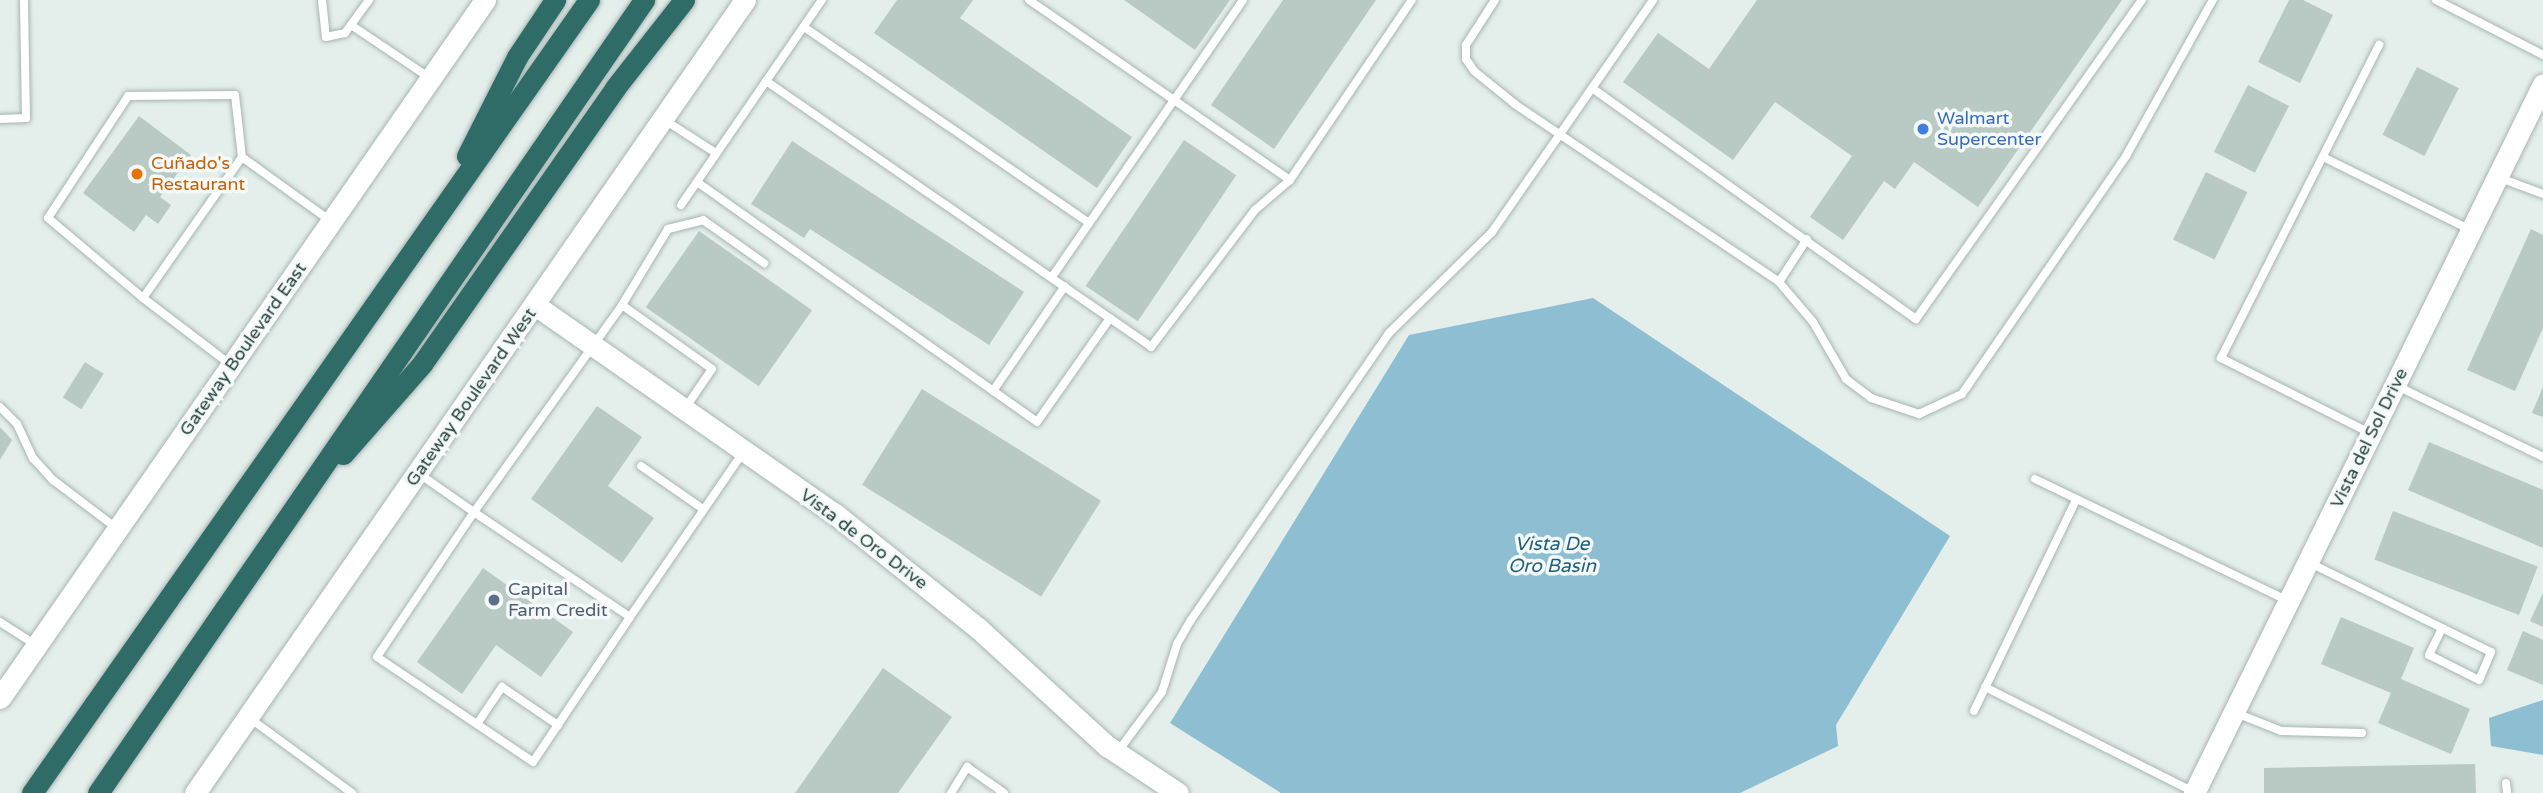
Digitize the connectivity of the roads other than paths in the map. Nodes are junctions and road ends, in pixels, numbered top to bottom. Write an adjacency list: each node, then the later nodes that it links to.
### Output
1 (24, 0): 28 (lane)
2 (322, 0): 19 (lane)
3 (369, 0): 19 (lane)
4 (485, 0): 23 (main road, Gateway Boulevard East)
5 (555, 0): 39 (highway)
6 (589, 0): 39 (highway)
7 (644, 0): 66 (highway)
8 (684, 0): 66 (highway)
9 (746, 0): 29 (main road, Gateway Boulevard West)
10 (822, 0): 20 (lane)
11 (1029, 0): 27 (lane)
12 (1243, 0): 27 (lane)
13 (1412, 0): 35 (lane)
14 (1494, 0): 30 (lane)
15 (1653, 0): 26 (lane)
16 (2142, 0): 43 (lane)
17 (2213, 0): 46 (lane)
18 (2436, 0): 22 (lane)
19 (351, 25): 23 (lane)
20 (804, 27): 24 (lane); 41 (lane)
21 (2379, 45): 33 (lane)
22 (2543, 55)
23 (431, 78): 40 (main road, Gateway Boulevard East)
24 (766, 81): 31 (lane); 45 (lane)
25 (2543, 84): 34 (main road, Vista del Sol Drive)
26 (1592, 88): 30 (lane); 43 (lane)
27 (1175, 99): 35 (lane); 41 (lane)
28 (0, 119)
29 (663, 119): 31 (lane); 49 (main road, Gateway Boulevard West)
30 (1559, 134): 46 (lane); 83 (lane)
31 (716, 153): 36 (lane)
32 (242, 157): 40 (lane); 48 (lane); 48 (lane)
33 (2323, 157): 42 (lane); 58 (lane)
34 (2497, 177): 37 (lane); 42 (main road, Vista del Sol Drive)
35 (1290, 180): 51 (lane)
36 (697, 181): 38 (lane); 55 (lane)
37 (2543, 194)
38 (681, 205)
39 (435, 221): 85 (highway)
40 (331, 222): 53 (main road, Gateway Boulevard East)
41 (1089, 223): 45 (lane)
42 (2471, 230): 54 (main road, Vista del Sol Drive)
43 (1807, 239): 46 (lane)
44 (764, 263): 50 (lane)
45 (1052, 277): 47 (lane)
46 (1779, 282)
47 (1065, 286): 51 (lane); 55 (lane)
48 (143, 299): 53 (lane)
49 (535, 305): 52 (main road, Vista de Oro Drive); 62 (main road, Gateway Boulevard West)
50 (622, 305): 52 (lane); 57 (lane)
51 (1110, 318): 55 (lane)
52 (590, 344): 57 (main road, Vista de Oro Drive); 67 (lane)
53 (231, 365): 68 (main road, Gateway Boulevard East)
54 (2395, 385): 58 (main road, Vista del Sol Drive); 60 (lane)
55 (993, 391)
56 (0, 407): 68 (lane)
57 (684, 410): 59 (main road, Vista de Oro Drive)
58 (2371, 434): 69 (main road, Vista del Sol Drive)
59 (744, 451): 65 (lane); 83 (main road, Vista de Oro Drive)
60 (2543, 457)
61 (640, 467): 65 (lane)
62 (418, 473): 67 (lane); 79 (main road, Gateway Boulevard West)
63 (2035, 480): 64 (lane)
64 (2076, 500): 70 (lane); 75 (lane)
65 (703, 509): 71 (lane)
66 (294, 511): 86 (highway)
67 (474, 512): 71 (lane); 80 (lane)
68 (118, 529): 74 (main road, Gateway Boulevard East)
69 (2308, 562): 70 (main road, Vista del Sol Drive); 73 (lane)
70 (2288, 601): 78 (main road, Vista del Sol Drive)
71 (630, 617): 81 (lane)
72 (0, 622): 74 (lane)
73 (2442, 628): 73 (lane)
74 (36, 645): 76 (main road, Gateway Boulevard East)
75 (1985, 687): 77 (lane); 92 (lane)
76 (0, 698)
77 (1974, 711)
78 (2234, 712): 82 (lane); 92 (main road, Vista del Sol Drive)
79 (248, 717): 87 (main road, Gateway Boulevard West); 88 (lane)
80 (477, 724): 81 (lane); 81 (lane)
81 (558, 725)
82 (2362, 733)
83 (1117, 753): 91 (main road, Vista de Oro Drive)
84 (2506, 783): 93 (lane)
85 (32, 793)
86 (98, 793)
87 (195, 793)
88 (352, 793)
89 (951, 793): 90 (lane)
90 (1004, 793)
91 (1178, 793)
92 (2194, 793)
93 (2507, 793)

